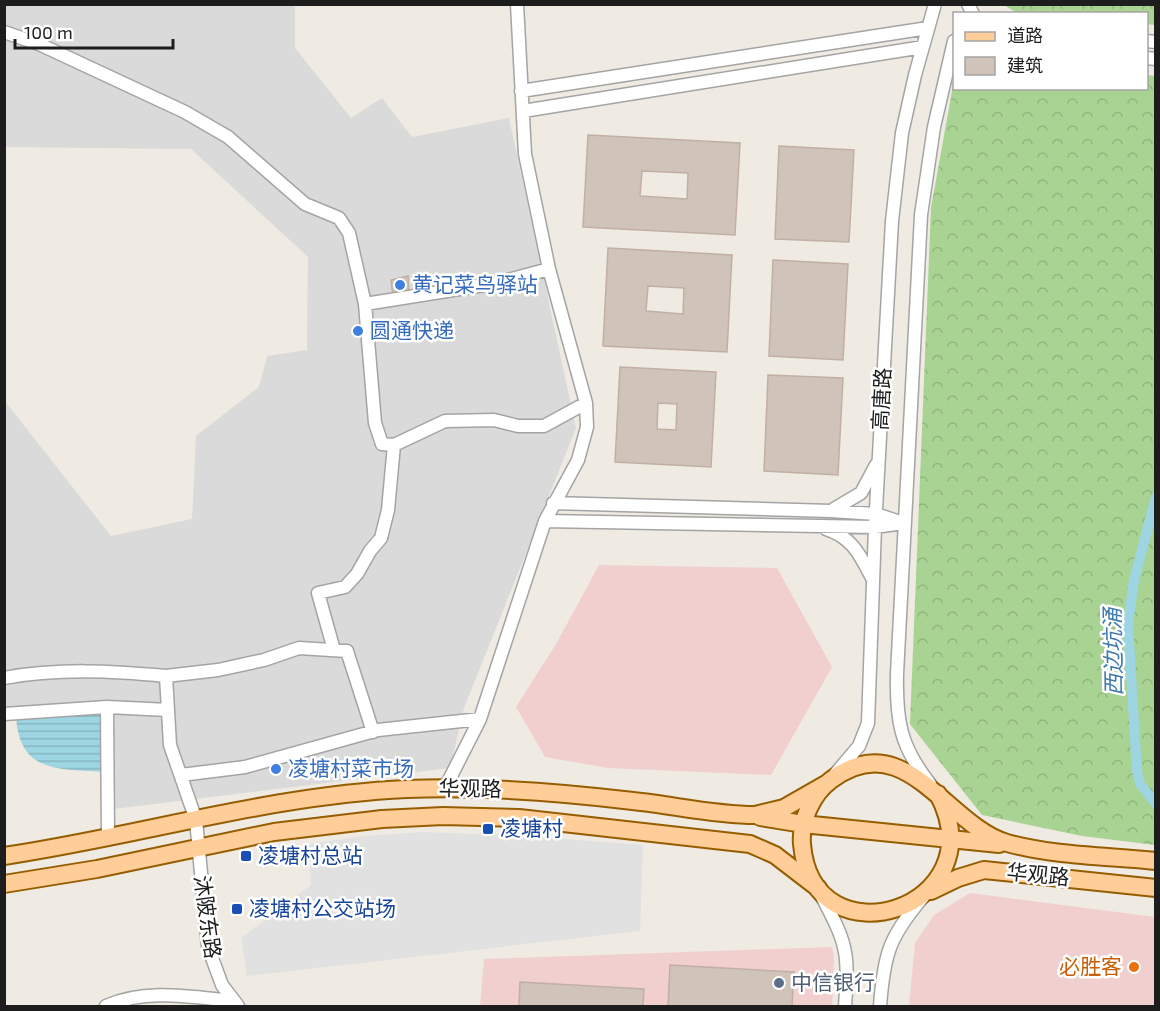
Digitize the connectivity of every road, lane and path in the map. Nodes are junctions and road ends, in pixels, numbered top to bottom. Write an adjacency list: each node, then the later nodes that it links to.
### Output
1 (517, 4): 8 (street)
2 (935, 4): 3 (street, 高唐路)
3 (928, 28): 5 (street, 高唐路); 8 (street)
4 (4, 32): 11 (street)
5 (923, 47): 9 (street); 14 (street, 高唐路)
6 (953, 49): 7 (street, 高唐路)
7 (950, 74): 19 (street, 高唐路)
8 (522, 91): 9 (street)
9 (523, 111): 10 (street)
10 (549, 269): 11 (street); 12 (street)
11 (366, 304): 13 (street)
12 (586, 403): 13 (street); 15 (street)
13 (394, 445): 23 (street)
14 (879, 459): 16 (street); 17 (street, 高唐路)
15 (553, 503): 16 (street); 18 (street)
16 (831, 511): 17 (street)
17 (876, 514): 19 (street); 21 (street, 高唐路)
18 (545, 521): 20 (street); 29 (street)
19 (903, 523): 21 (street); 34 (street, 高唐路)
20 (817, 526): 21 (street); 22 (street)
21 (875, 527): 22 (street, 高唐路)
22 (873, 580): 32 (street, 高唐路)
23 (334, 650): 24 (street); 30 (street)
24 (166, 676): 25 (street); 27 (street, 沐陂东路)
25 (4, 678)
26 (106, 707): 27 (street); 28 (street); 38 (street)
27 (168, 710): 31 (street, 沐陂东路)
28 (4, 714)
29 (480, 719): 30 (street); 33 (street)
30 (373, 732): 31 (street)
31 (181, 775): 36 (street, 沐陂东路)
32 (826, 784): 34 (main road, 华观路); 35 (main road, 华观路); 37 (main road)
33 (445, 789): 35 (main road, 华观路); 36 (main road, 华观路)
34 (938, 794): 39 (main road); 41 (main road, 华观路)
35 (744, 815): 37 (main road)
36 (196, 820): 38 (main road, 华观路); 40 (street, 沐陂东路)
37 (803, 824): 39 (main road); 45 (main road)
38 (108, 838): 42 (main road, 华观路)
39 (950, 841): 41 (main road); 47 (main road)
40 (199, 846): 44 (main road, 华观路); 45 (main road, 华观路); 48 (street, 沐陂东路)
41 (1021, 846): 43 (main road, 华观路)
42 (4, 856)
43 (1155, 861)
44 (4, 884)
45 (818, 888): 47 (main road, 华观路); 50 (street)
46 (1155, 888): 47 (main road, 华观路)
47 (925, 894): 51 (street)
48 (236, 1004): 49 (street)
49 (106, 1006)
50 (845, 1006)
51 (880, 1006)

